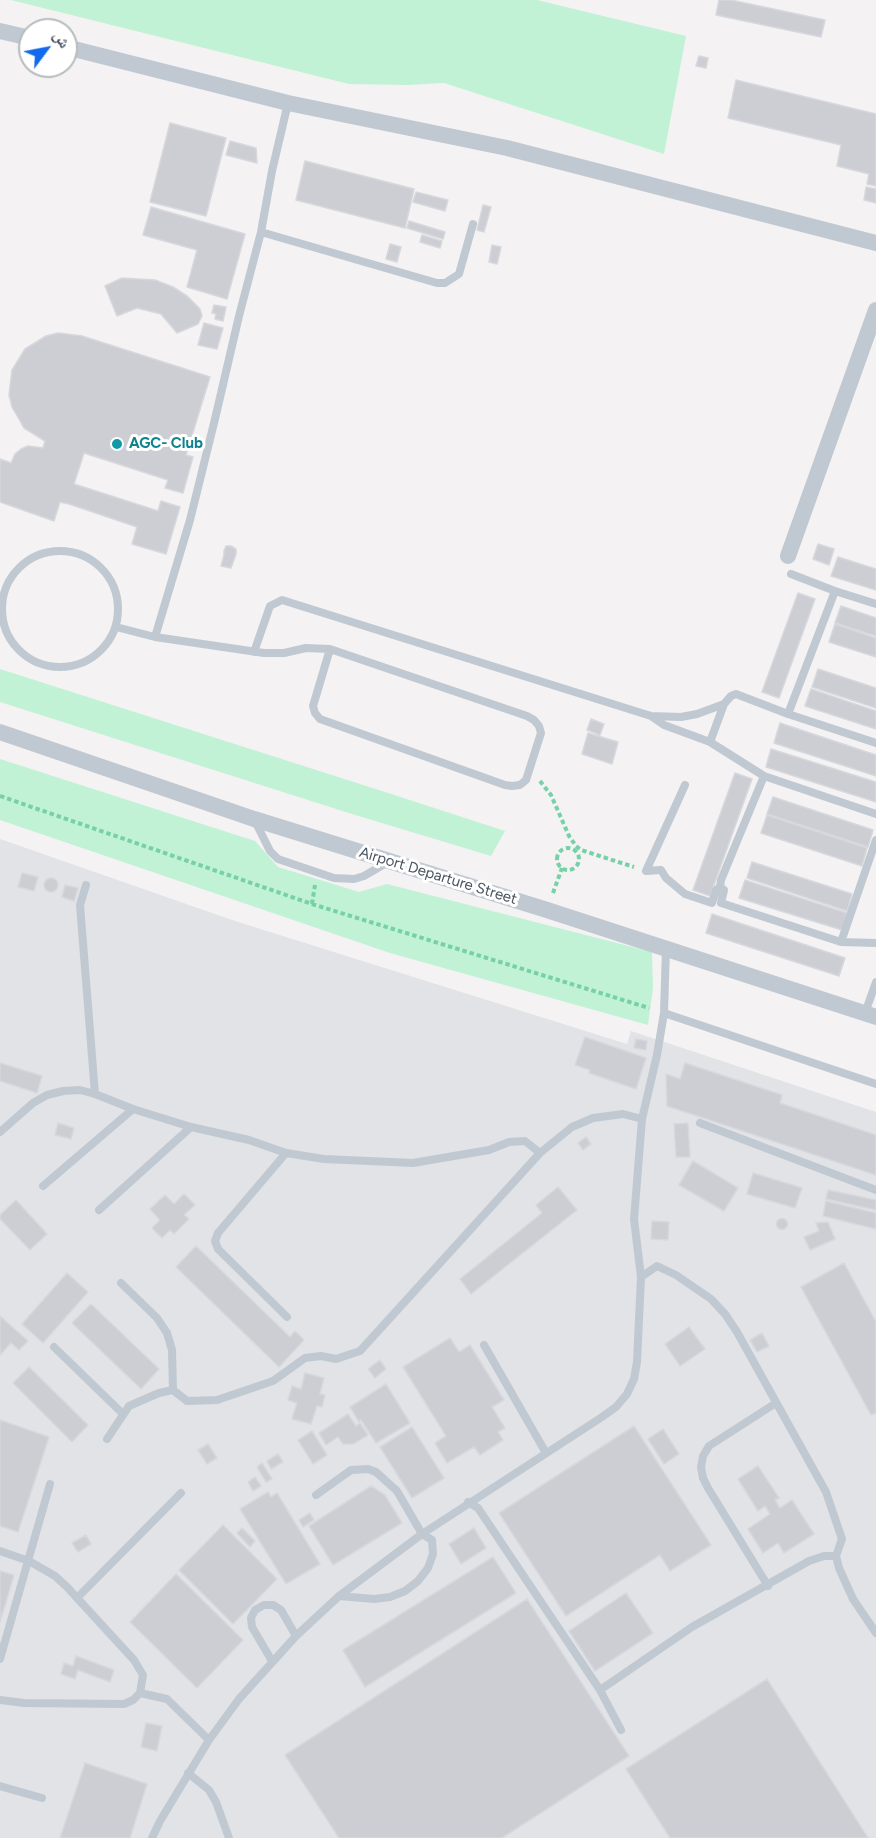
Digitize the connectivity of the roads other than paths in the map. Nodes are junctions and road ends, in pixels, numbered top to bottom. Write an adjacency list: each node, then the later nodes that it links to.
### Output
1 (0, 31): 2 (street)
2 (18, 36)
3 (78, 50): 4 (street)
4 (288, 103): 6 (lane); 7 (street)
5 (473, 224): 6 (lane)
6 (261, 232): 15 (lane)
7 (876, 243)
8 (876, 310): 9 (street)
9 (788, 556)
10 (791, 574): 11 (lane)
11 (835, 591): 12 (lane); 19 (lane)
12 (876, 604)
13 (1, 605): 14 (lane); 14 (lane)
14 (116, 627): 15 (lane)
15 (155, 637): 17 (lane)
16 (330, 649): 16 (lane); 17 (lane)
17 (254, 652): 20 (lane)
18 (724, 704): 19 (lane); 20 (lane); 22 (lane)
19 (788, 714): 23 (lane)
20 (651, 716): 22 (lane)
21 (0, 732): 27 (street, Airport Departure Street)
22 (710, 742): 24 (lane)
23 (876, 743)
24 (764, 776): 26 (lane); 31 (lane)
25 (685, 785): 31 (lane)
26 (876, 814)
27 (254, 819): 29 (street, Airport Departure Street); 29 (lane)
28 (876, 840): 32 (lane)
29 (389, 861): 34 (street, Airport Departure Street)
30 (86, 885): 39 (lane)
31 (720, 887): 32 (lane)
32 (841, 942): 33 (lane)
33 (876, 943)
34 (666, 948): 36 (lane); 37 (street, Airport Departure Street)
35 (876, 982): 37 (lane)
36 (664, 1013): 38 (lane); 41 (lane)
37 (871, 1015)
38 (876, 1084)
39 (95, 1094): 40 (lane); 44 (lane)
40 (133, 1109): 43 (lane); 47 (lane)
41 (642, 1119): 46 (lane); 50 (lane)
42 (700, 1123): 48 (lane)
43 (191, 1127): 45 (lane); 49 (lane)
44 (0, 1132)
45 (286, 1153): 46 (lane); 52 (lane)
46 (540, 1153): 55 (lane)
47 (43, 1186)
48 (876, 1190)
49 (99, 1210)
50 (640, 1277): 56 (lane); 59 (lane)
51 (122, 1283): 55 (lane)
52 (287, 1317)
53 (483, 1345): 59 (lane)
54 (54, 1347): 57 (lane)
55 (173, 1390): 57 (lane)
56 (776, 1403): 66 (lane); 68 (lane)
57 (123, 1414): 58 (lane)
58 (107, 1440)
59 (546, 1453): 63 (lane)
60 (50, 1484): 67 (lane)
61 (181, 1493): 70 (lane)
62 (316, 1495): 64 (lane)
63 (468, 1502): 64 (lane); 75 (lane)
64 (422, 1534): 69 (lane); 69 (lane)
65 (0, 1551): 67 (lane)
66 (837, 1556): 68 (lane); 71 (lane)
67 (29, 1561): 70 (lane); 73 (lane)
68 (768, 1586): 75 (lane)
69 (339, 1596): 72 (lane)
70 (78, 1598): 76 (lane)
71 (876, 1633)
72 (296, 1636): 74 (lane); 74 (lane)
73 (0, 1659)
74 (272, 1661): 79 (lane)
75 (600, 1690): 78 (lane)
76 (140, 1693): 77 (lane); 79 (lane)
77 (0, 1700)
78 (621, 1730)
79 (208, 1740): 80 (lane)
80 (188, 1773): 83 (lane); 84 (lane)
81 (0, 1786): 82 (lane)
82 (42, 1798)
83 (152, 1838)
84 (229, 1838)

